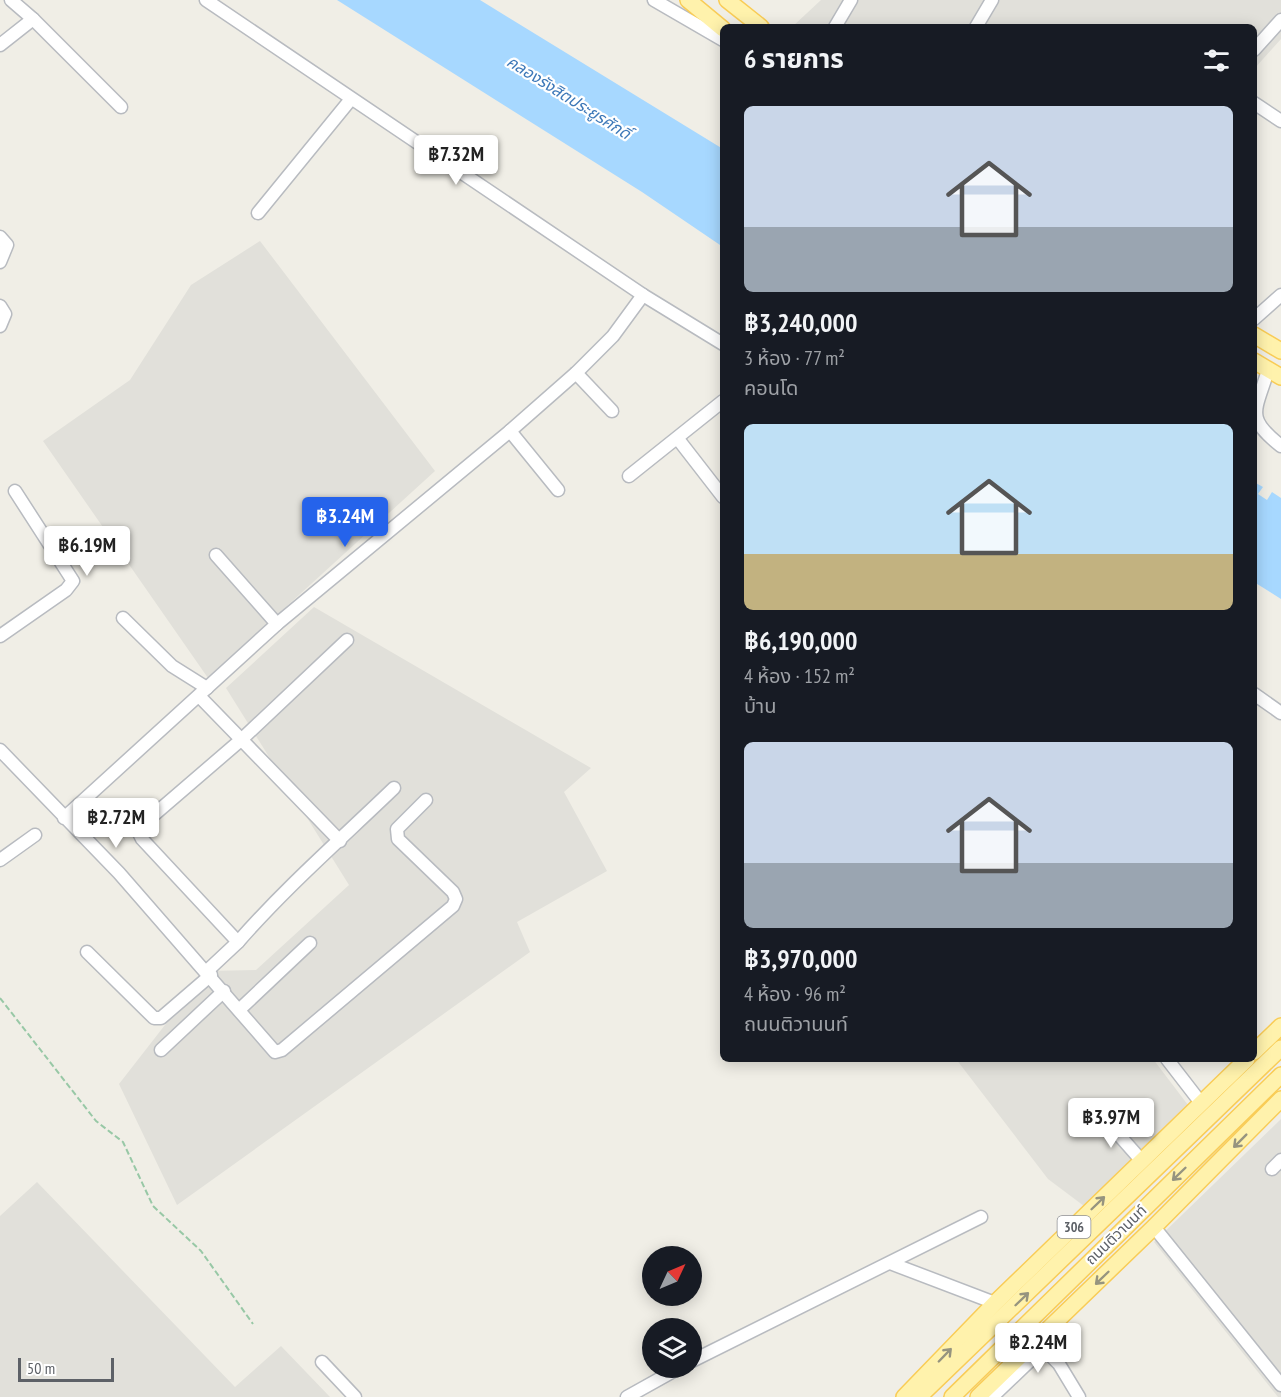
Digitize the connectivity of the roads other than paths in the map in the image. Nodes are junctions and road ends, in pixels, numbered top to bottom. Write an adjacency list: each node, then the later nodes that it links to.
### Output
1 (11, 0): 8 (street)
2 (206, 0): 17 (street)
3 (654, 0): 14 (street)
4 (688, 0): 13 (main road)
5 (726, 0): 10 (main road)
6 (851, 0): 11 (street)
7 (992, 0): 12 (street)
8 (33, 19): 15 (street); 19 (street)
9 (1281, 20): 16 (street)
10 (757, 24)
11 (837, 24)
12 (977, 24)
13 (720, 26)
14 (720, 38)
15 (0, 45)
16 (1257, 47)
17 (351, 99): 21 (street); 24 (street)
18 (1257, 105): 20 (street)
19 (121, 107)
20 (1281, 120)
21 (258, 213)
22 (0, 237): 23 (street)
23 (0, 262)
24 (643, 295): 30 (street); 33 (street)
25 (1281, 295): 27 (street)
26 (0, 306): 28 (street)
27 (1257, 316)
28 (0, 326)
29 (1257, 337): 31 (main road)
30 (720, 342)
31 (1281, 351)
32 (1257, 363): 34 (main road)
33 (576, 373): 36 (street); 39 (street)
34 (1275, 373): 37 (street)
35 (720, 403): 40 (street)
36 (612, 411)
37 (1257, 412)
38 (1257, 422): 41 (street)
39 (510, 432): 43 (street); 48 (street)
40 (678, 439): 42 (street); 45 (street)
41 (1281, 446)
42 (629, 476)
43 (558, 490)
44 (15, 491): 49 (street)
45 (720, 493)
46 (216, 555): 48 (street)
47 (123, 618): 51 (street)
48 (277, 624): 51 (street)
49 (0, 636)
50 (347, 640): 54 (street)
51 (203, 692): 54 (street); 58 (street)
52 (1257, 696): 53 (street)
53 (1281, 713)
54 (242, 739): 60 (street); 62 (street)
55 (0, 750): 58 (street)
56 (394, 788): 60 (street)
57 (426, 800): 67 (street)
58 (64, 818): 65 (street)
59 (35, 835): 61 (street)
60 (339, 841): 62 (street)
61 (0, 860)
62 (238, 942): 65 (street)
63 (310, 943): 67 (street)
64 (87, 952): 65 (street)
65 (209, 973): 66 (street)
66 (224, 991): 67 (street); 71 (street)
67 (239, 1010)
68 (1281, 1026): 70 (main road)
69 (1281, 1048): 91 (main road, ถนนติวานนท์ / 306, one-way to 69)
70 (1257, 1049)
71 (161, 1050)
72 (1169, 1062): 76 (street)
73 (1244, 1062): 76 (main road, 306)
74 (1281, 1075): 92 (main road, ถนนติวานนท์ / 306, one-way to 92)
75 (1281, 1099): 80 (main road, ถนนติวานนท์, one-way to 80)
76 (1201, 1103): 78 (main road, 306)
77 (1104, 1118): 78 (street)
78 (1141, 1160): 82 (main road, 306, one-way to 78)
79 (981, 1216): 81 (street)
80 (1154, 1227): 86 (street); 93 (main road, ถนนติวานนท์, one-way to 93)
81 (890, 1263): 82 (street); 83 (street)
82 (995, 1304): 90 (main road, 306, one-way to 82)
83 (702, 1356)
84 (322, 1362): 88 (street)
85 (661, 1378): 89 (street)
86 (1281, 1385)
87 (994, 1396): 94 (street)
88 (355, 1397)
89 (627, 1397)
90 (904, 1397)
91 (919, 1397)
92 (952, 1397)
93 (978, 1397)
94 (1079, 1397)

